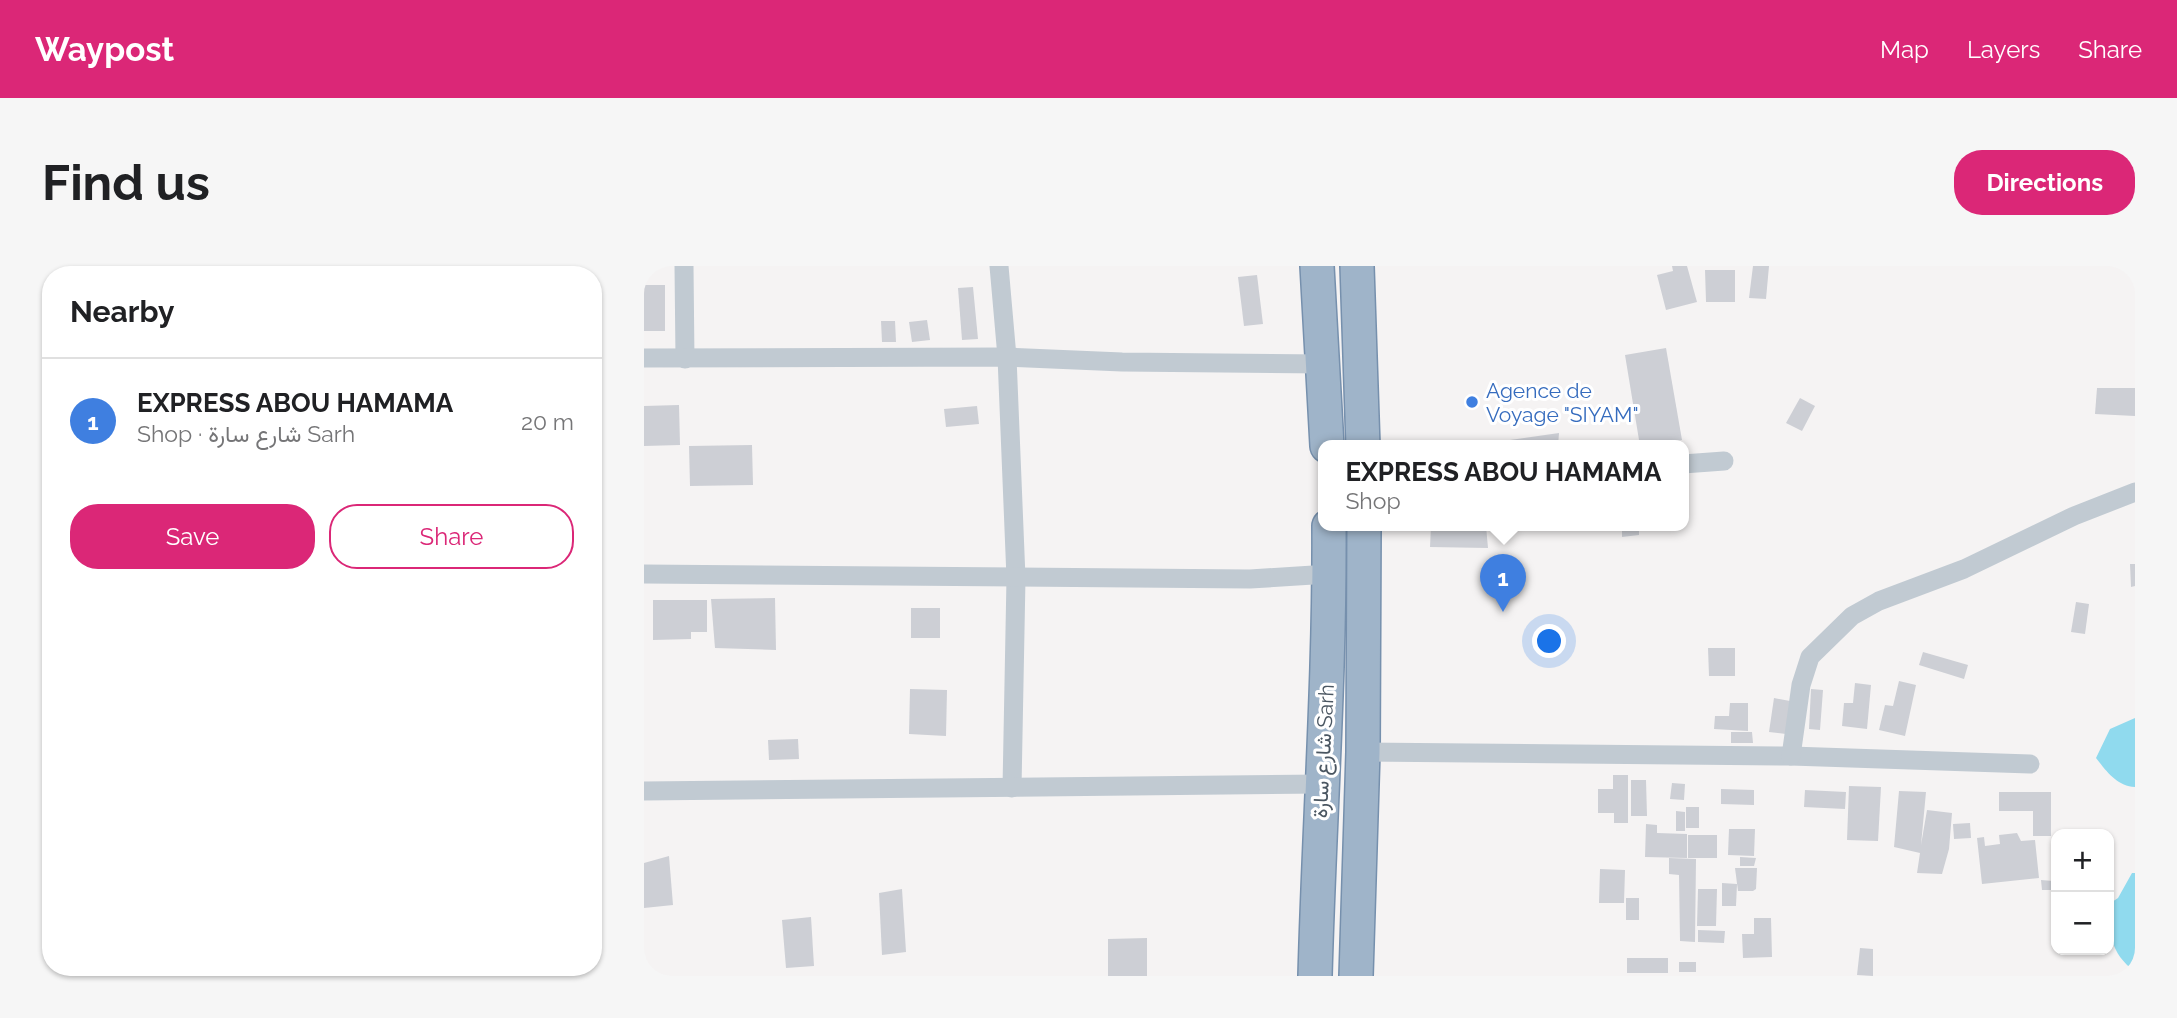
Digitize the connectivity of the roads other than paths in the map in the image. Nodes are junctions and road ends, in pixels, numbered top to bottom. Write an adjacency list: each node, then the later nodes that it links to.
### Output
1 (684, 266): 7 (street)
2 (999, 266): 6 (street)
3 (1317, 266): 8 (highway)
4 (1357, 266): 10 (highway)
5 (644, 358): 7 (street)
6 (1007, 358): 7 (street); 8 (street); 18 (street)
7 (685, 359)
8 (1324, 364): 9 (highway)
9 (1327, 440)
10 (1363, 440)
11 (1724, 461): 12 (street)
12 (1689, 464)
13 (2135, 492): 20 (street)
14 (1329, 531): 17 (highway, شارع سارة Sarh)
15 (1363, 531): 19 (highway, شارع سارة Sarh)
16 (644, 574): 18 (street)
17 (1329, 574): 18 (street); 22 (highway, شارع سارة Sarh)
18 (1016, 578): 23 (street)
19 (1363, 752): 20 (street); 26 (highway, شارع سارة Sarh)
20 (1791, 756): 21 (street)
21 (2030, 764)
22 (1322, 784): 23 (street); 25 (highway, شارع سارة Sarh)
23 (1012, 788): 24 (street)
24 (644, 791)
25 (1315, 976)
26 (1356, 976)

